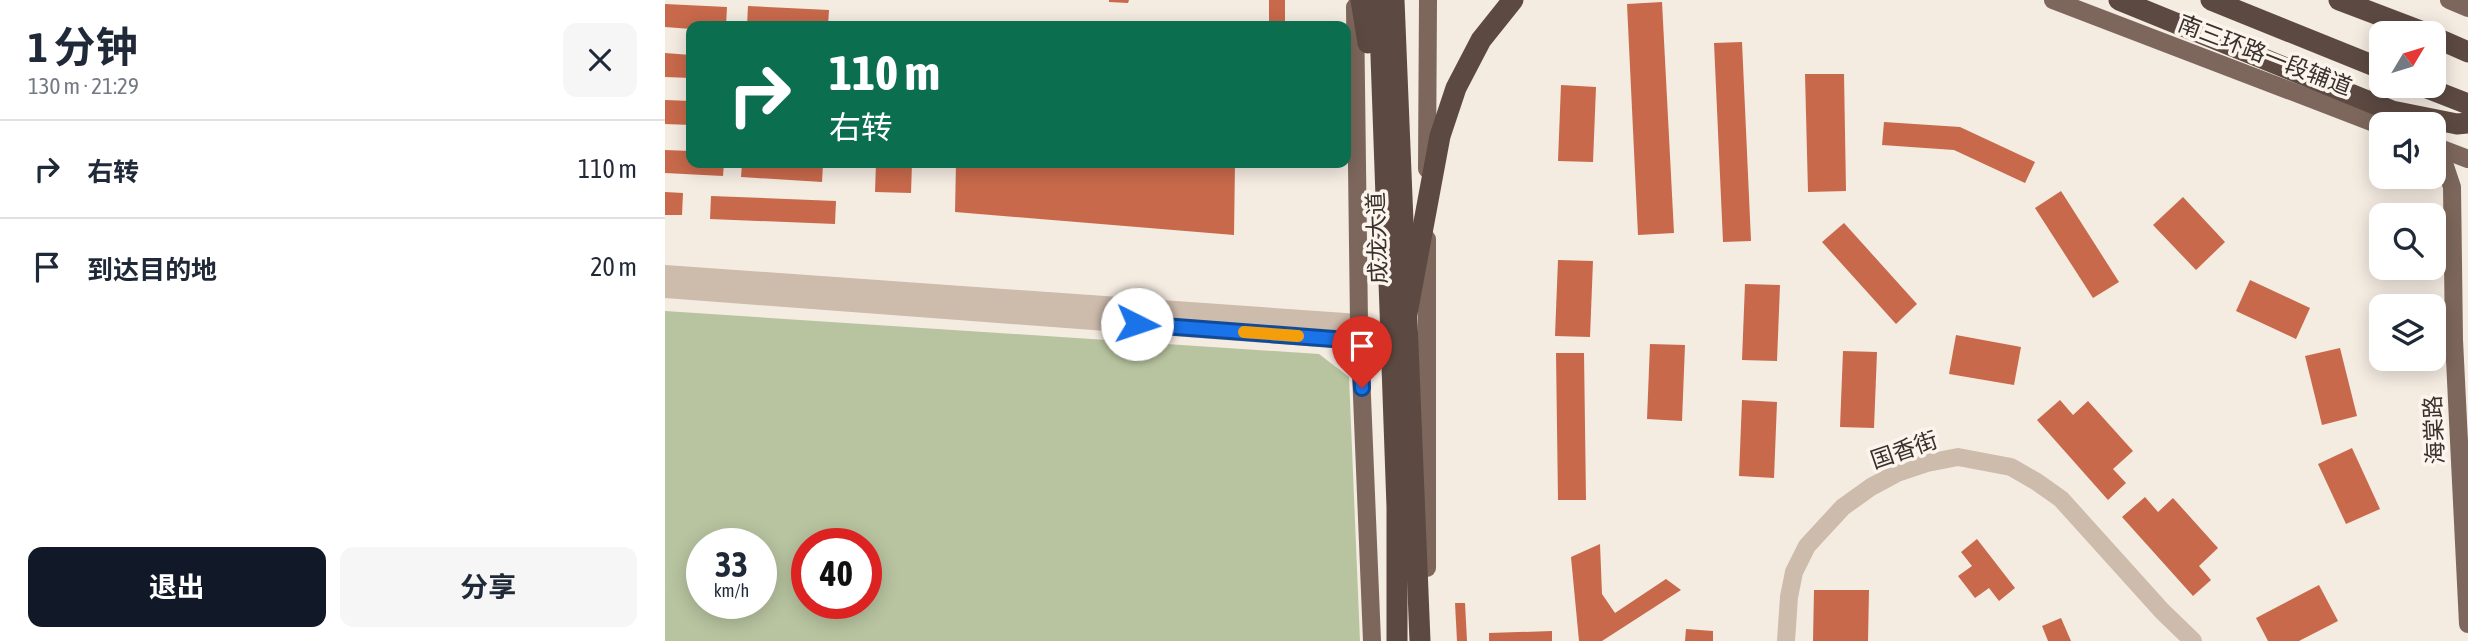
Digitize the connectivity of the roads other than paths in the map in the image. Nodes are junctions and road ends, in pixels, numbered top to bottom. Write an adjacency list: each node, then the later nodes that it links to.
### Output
1 (1354, 0): 29 (main road)
2 (1361, 0): 28 (highway)
3 (1379, 0): 28 (highway, 成龙大道)
4 (1394, 0): 28 (highway, 成龙大道, bridge)
5 (1428, 0): 34 (main road)
6 (1513, 0): 28 (highway, bridge)
7 (2053, 0): 21 (main road, 南三环路一段辅道)
8 (2119, 0): 22 (highway)
9 (2211, 0): 18 (highway)
10 (2339, 0): 14 (highway)
11 (2373, 0): 15 (highway)
12 (2449, 0): 13 (main road)
13 (2468, 8)
14 (2395, 21)
15 (2407, 21)
16 (2447, 43): 17 (highway)
17 (2468, 52)
18 (2369, 64)
19 (2447, 96): 20 (highway)
20 (2468, 104)
21 (2369, 121)
22 (2468, 123)
23 (2446, 151): 24 (main road)
24 (2468, 159)
25 (2446, 169): 31 (main road, 海棠路)
26 (665, 274): 29 (street)
27 (665, 289): 29 (street)
28 (1398, 320): 30 (highway, 成龙大道)
29 (1360, 332): 32 (main road)
30 (1405, 506): 33 (highway, 成龙大道); 34 (highway, 成龙大道)
31 (2468, 624)
32 (1372, 641)
33 (1398, 641)
34 (1422, 641)
35 (1786, 641): 36 (street, 国香街)
36 (2193, 641)

